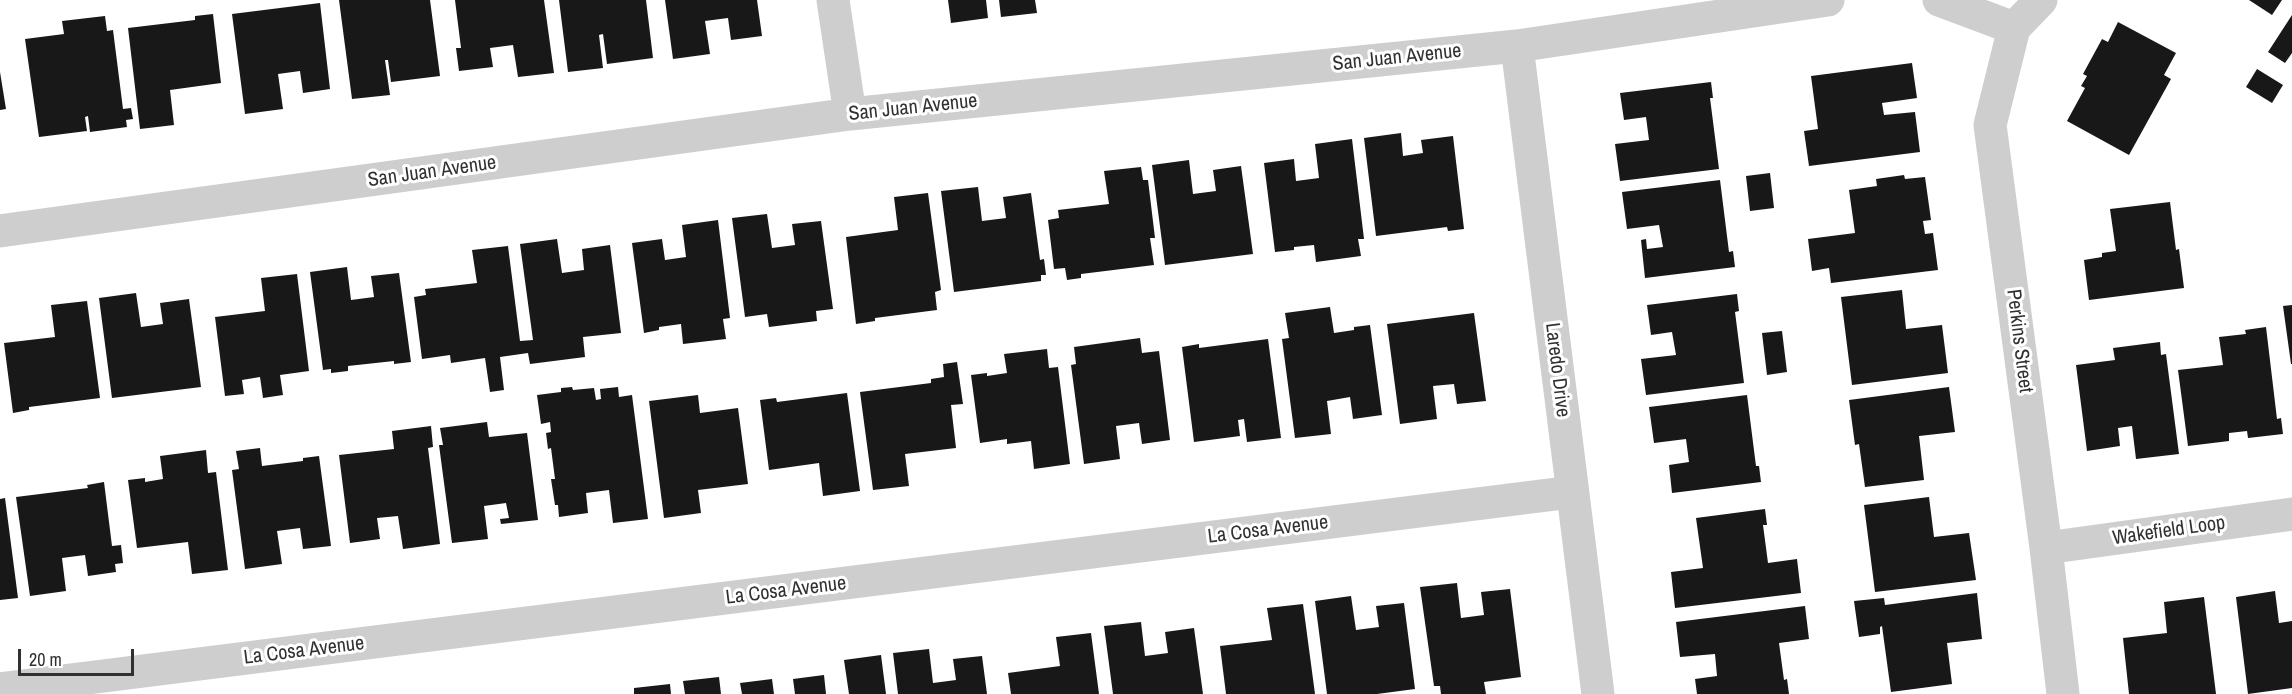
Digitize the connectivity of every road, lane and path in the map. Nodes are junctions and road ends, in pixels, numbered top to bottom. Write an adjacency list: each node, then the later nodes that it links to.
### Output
1 (833, 0): 7 (street)
2 (1828, 0): 6 (street, San Juan Avenue)
3 (1939, 0): 5 (street)
4 (2041, 0): 5 (street)
5 (2014, 28): 11 (street, Perkins Street)
6 (1516, 45): 7 (street, San Juan Avenue); 9 (street, Laredo Drive)
7 (850, 114): 8 (street, San Juan Avenue)
8 (0, 231)
9 (1572, 492): 12 (street, La Cosa Avenue); 13 (street, Laredo Drive)
10 (2292, 514): 11 (street, Wakefield Loop)
11 (2046, 548): 14 (street, Perkins Street)
12 (0, 689)
13 (1598, 694)
14 (2063, 694)

